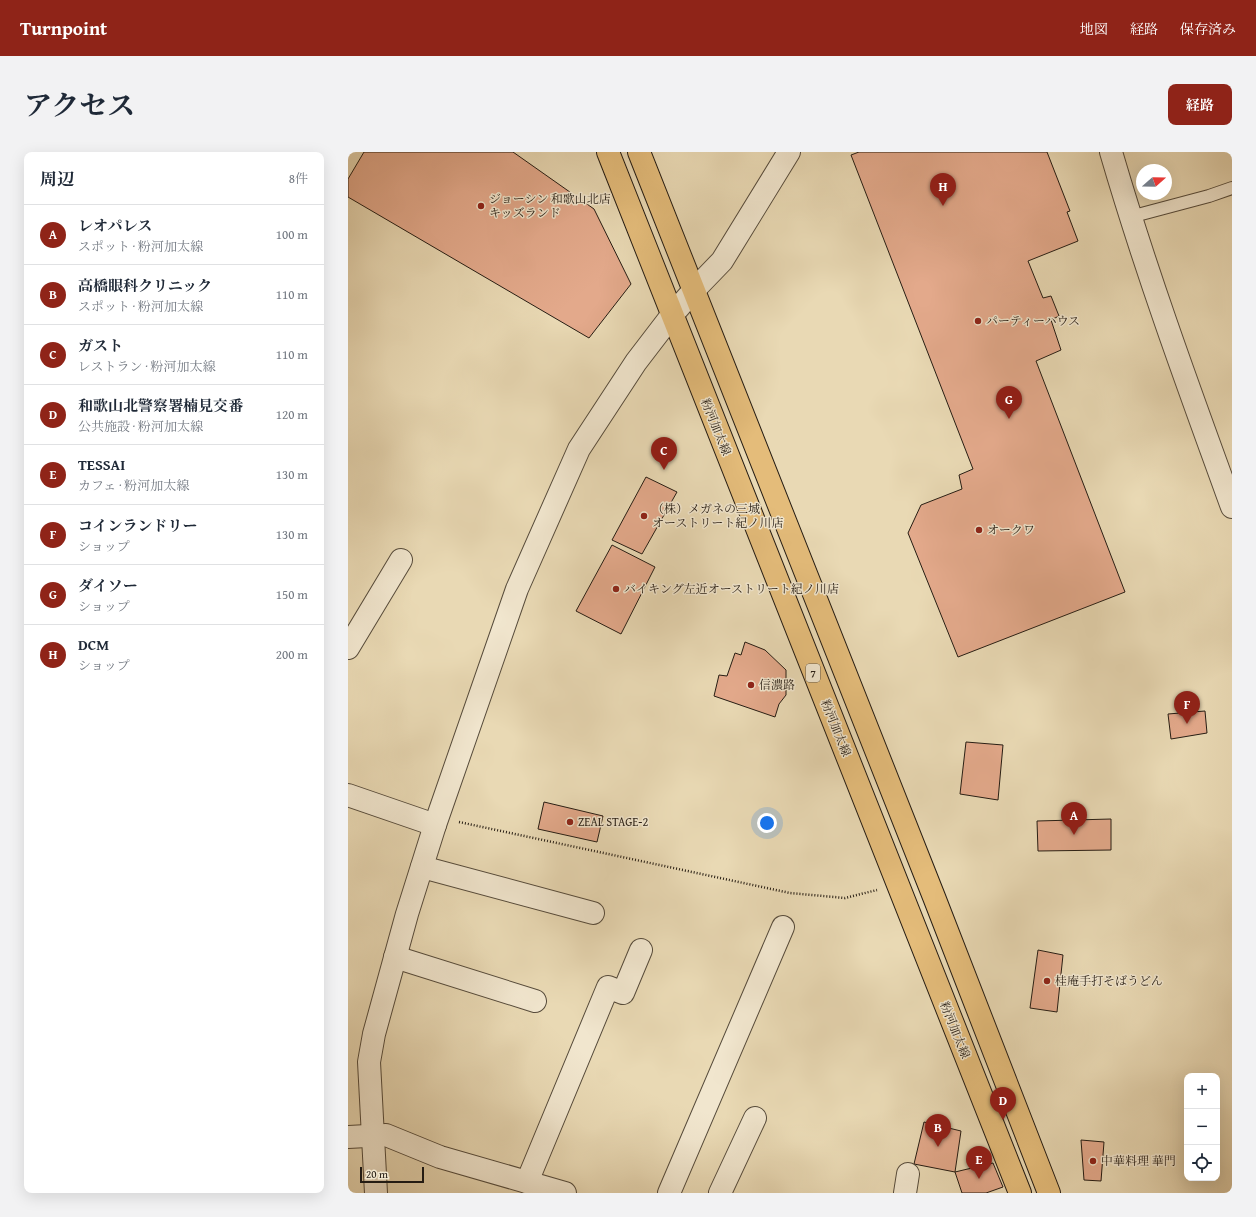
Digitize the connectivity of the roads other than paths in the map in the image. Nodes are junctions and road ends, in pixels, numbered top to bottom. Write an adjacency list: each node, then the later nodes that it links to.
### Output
1 (608, 152): 8 (main road, 粉河加太線 / 7)
2 (639, 152): 7 (main road)
3 (789, 152): 7 (street)
4 (1111, 152): 6 (street)
5 (1232, 188): 6 (lane)
6 (1130, 217): 9 (street)
7 (694, 290): 8 (street); 29 (main road)
8 (672, 315): 13 (street); 28 (main road, 粉河加太線 / 7)
9 (1232, 507)
10 (401, 560): 11 (street)
11 (348, 648)
12 (348, 795): 13 (street)
13 (438, 818): 14 (street)
14 (422, 867): 15 (street); 18 (street)
15 (593, 913)
16 (783, 926): 26 (street)
17 (641, 950): 23 (street)
18 (396, 957): 19 (street); 21 (street)
19 (535, 1001)
20 (755, 1118): 27 (street)
21 (373, 1136): 22 (street); 23 (street); 24 (street)
22 (348, 1137)
23 (528, 1182): 25 (street)
24 (376, 1193)
25 (565, 1193)
26 (669, 1193)
27 (720, 1193)
28 (1020, 1193)
29 (1049, 1193)

